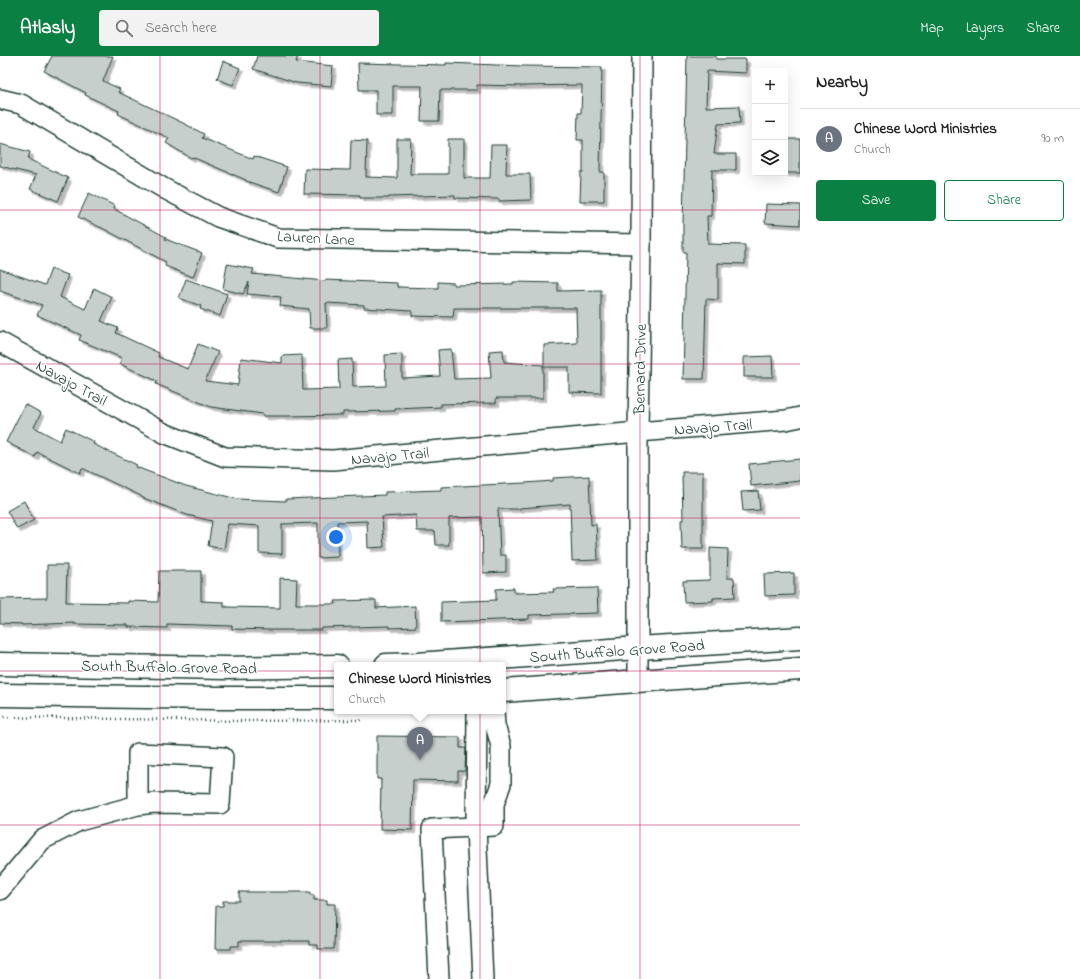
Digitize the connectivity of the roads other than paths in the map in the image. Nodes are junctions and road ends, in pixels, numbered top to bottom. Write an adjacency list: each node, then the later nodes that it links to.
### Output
1 (642, 56): 3 (street, Bernard Drive)
2 (0, 100): 3 (street, Lauren Lane)
3 (641, 244): 6 (street, Bernard Drive)
4 (2, 348): 6 (street, Navajo Trail)
5 (800, 417): 6 (street, Navajo Trail)
6 (638, 432): 8 (street, Bernard Drive)
7 (800, 638): 8 (main road, South Buffalo Grove Road)
8 (638, 648): 9 (main road, South Buffalo Grove Road); 13 (street, Bernard Drive)
9 (445, 662)
10 (0, 664): 11 (main road, South Buffalo Grove Road)
11 (334, 666)
12 (800, 669): 13 (main road, South Buffalo Grove Road)
13 (638, 681): 14 (main road, South Buffalo Grove Road)
14 (506, 691)
15 (0, 695): 16 (main road, South Buffalo Grove Road)
16 (334, 698)
17 (477, 714): 20 (street)
18 (494, 714): 20 (street)
19 (138, 805): 19 (street); 21 (street)
20 (476, 827): 22 (street); 23 (street)
21 (0, 890)
22 (439, 979)
23 (483, 979)

